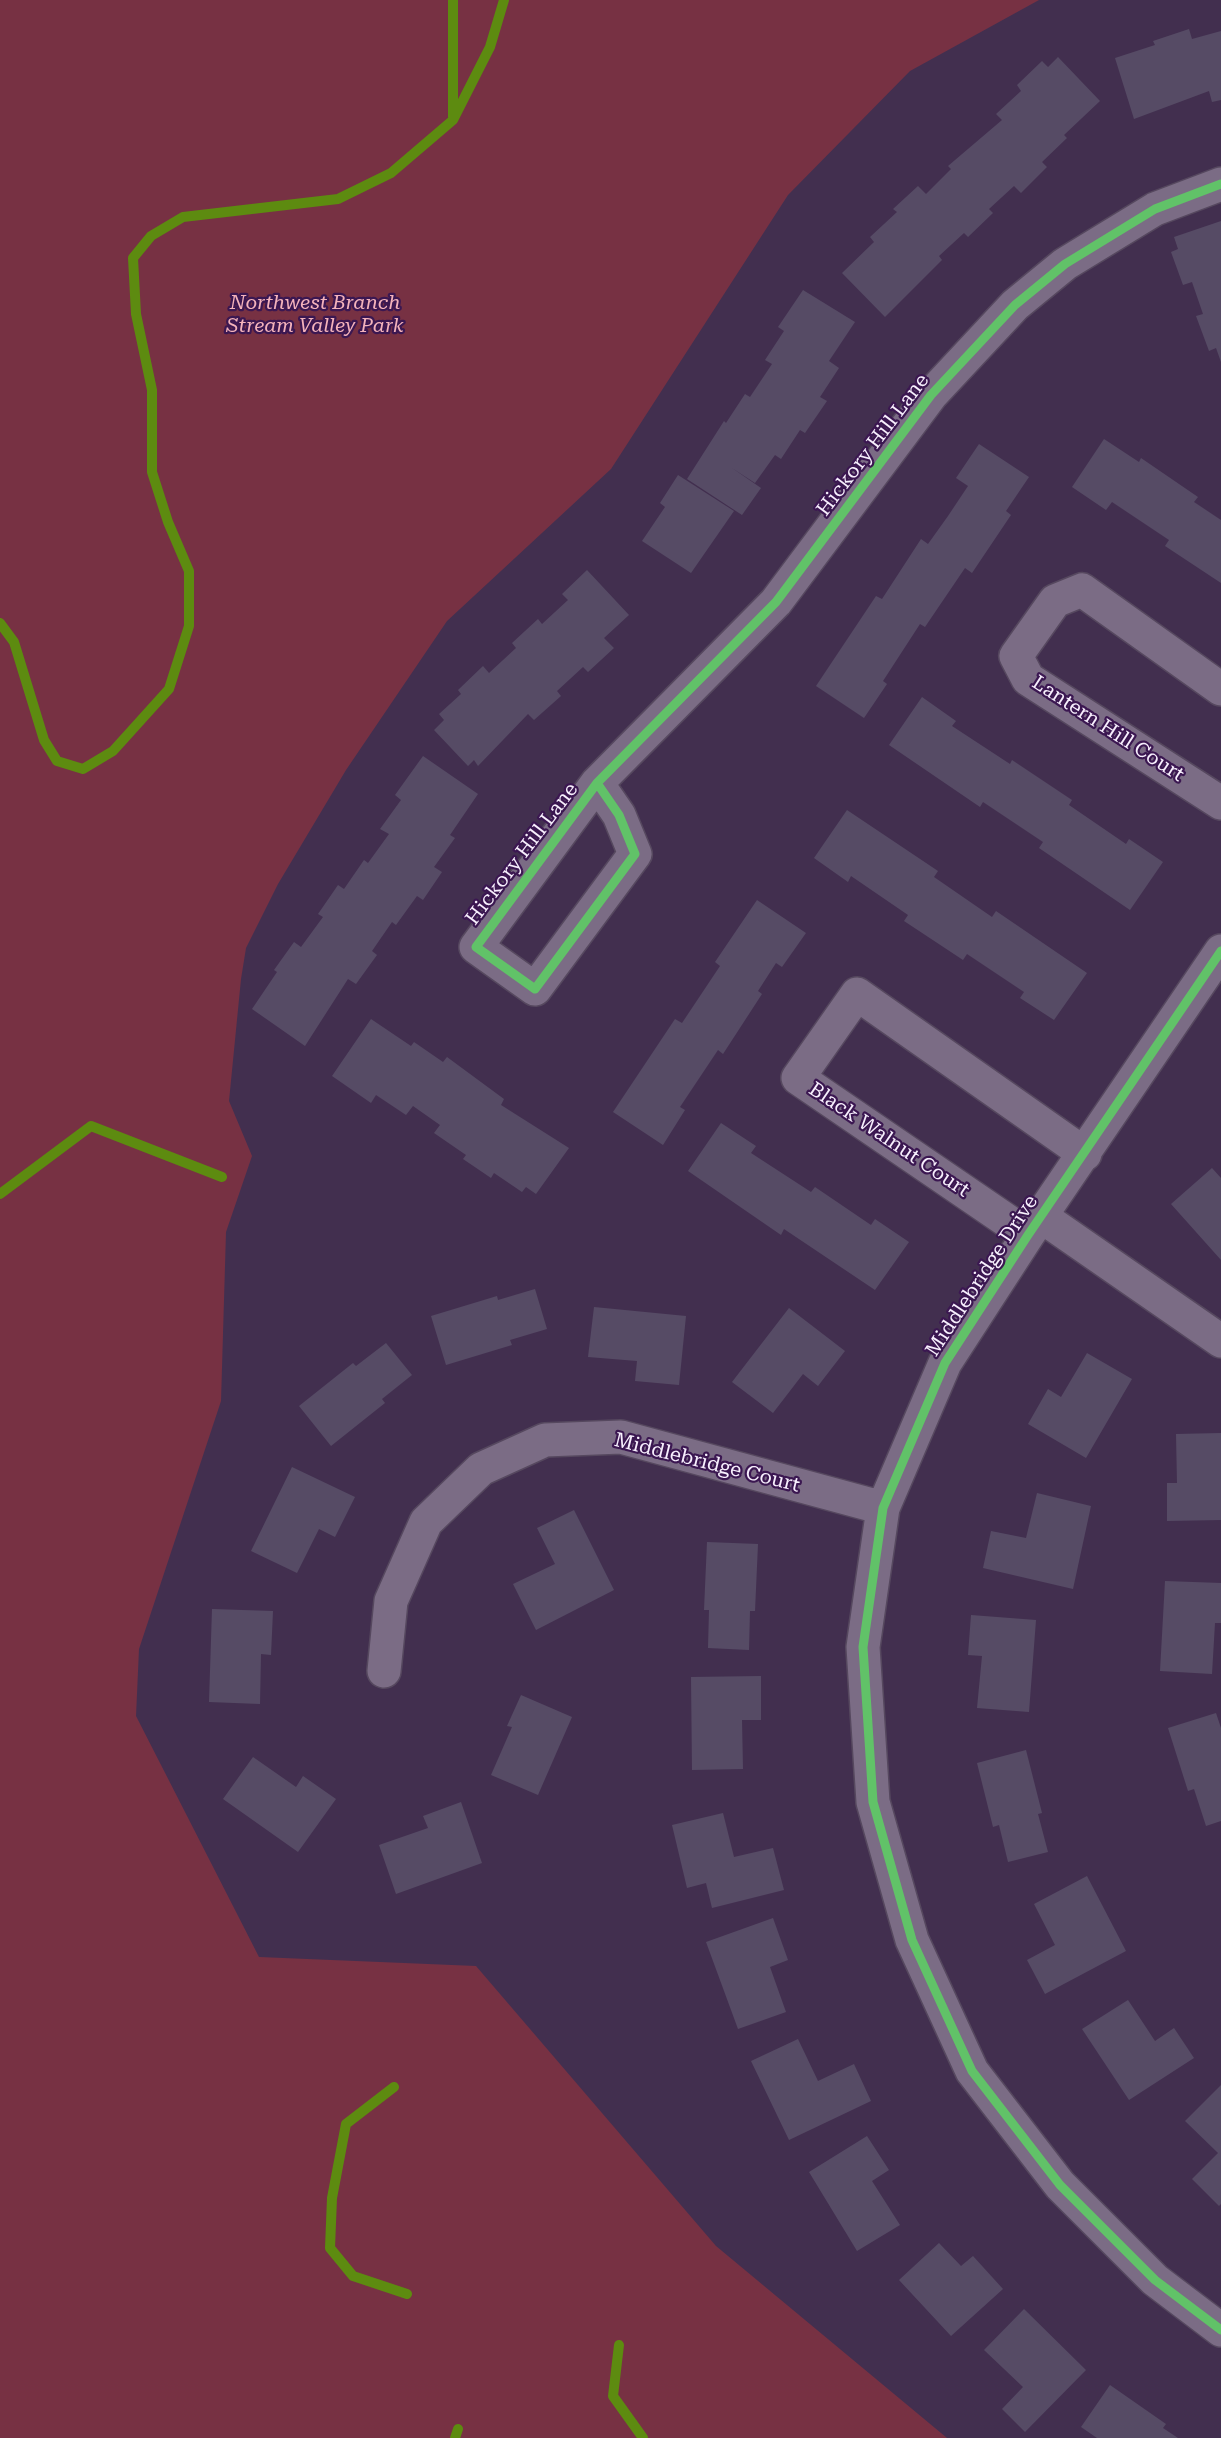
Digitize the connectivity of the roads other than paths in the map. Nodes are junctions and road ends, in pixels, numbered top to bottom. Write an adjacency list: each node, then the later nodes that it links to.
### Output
1 (1221, 184): 3 (street, Hickory Hill Lane)
2 (1221, 689): 4 (street, Lantern Hill Court)
3 (597, 783): 3 (street, Hickory Hill Lane)
4 (1221, 803)
5 (1221, 951): 6 (street, Middlebridge Drive)
6 (1085, 1154): 7 (street, Middlebridge Drive); 7 (street, Black Walnut Court)
7 (1035, 1226): 8 (street); 9 (street, Middlebridge Drive)
8 (1221, 1341)
9 (883, 1508): 10 (street, Middlebridge Court); 11 (street, Middlebridge Drive)
10 (384, 1671)
11 (1221, 2330)

